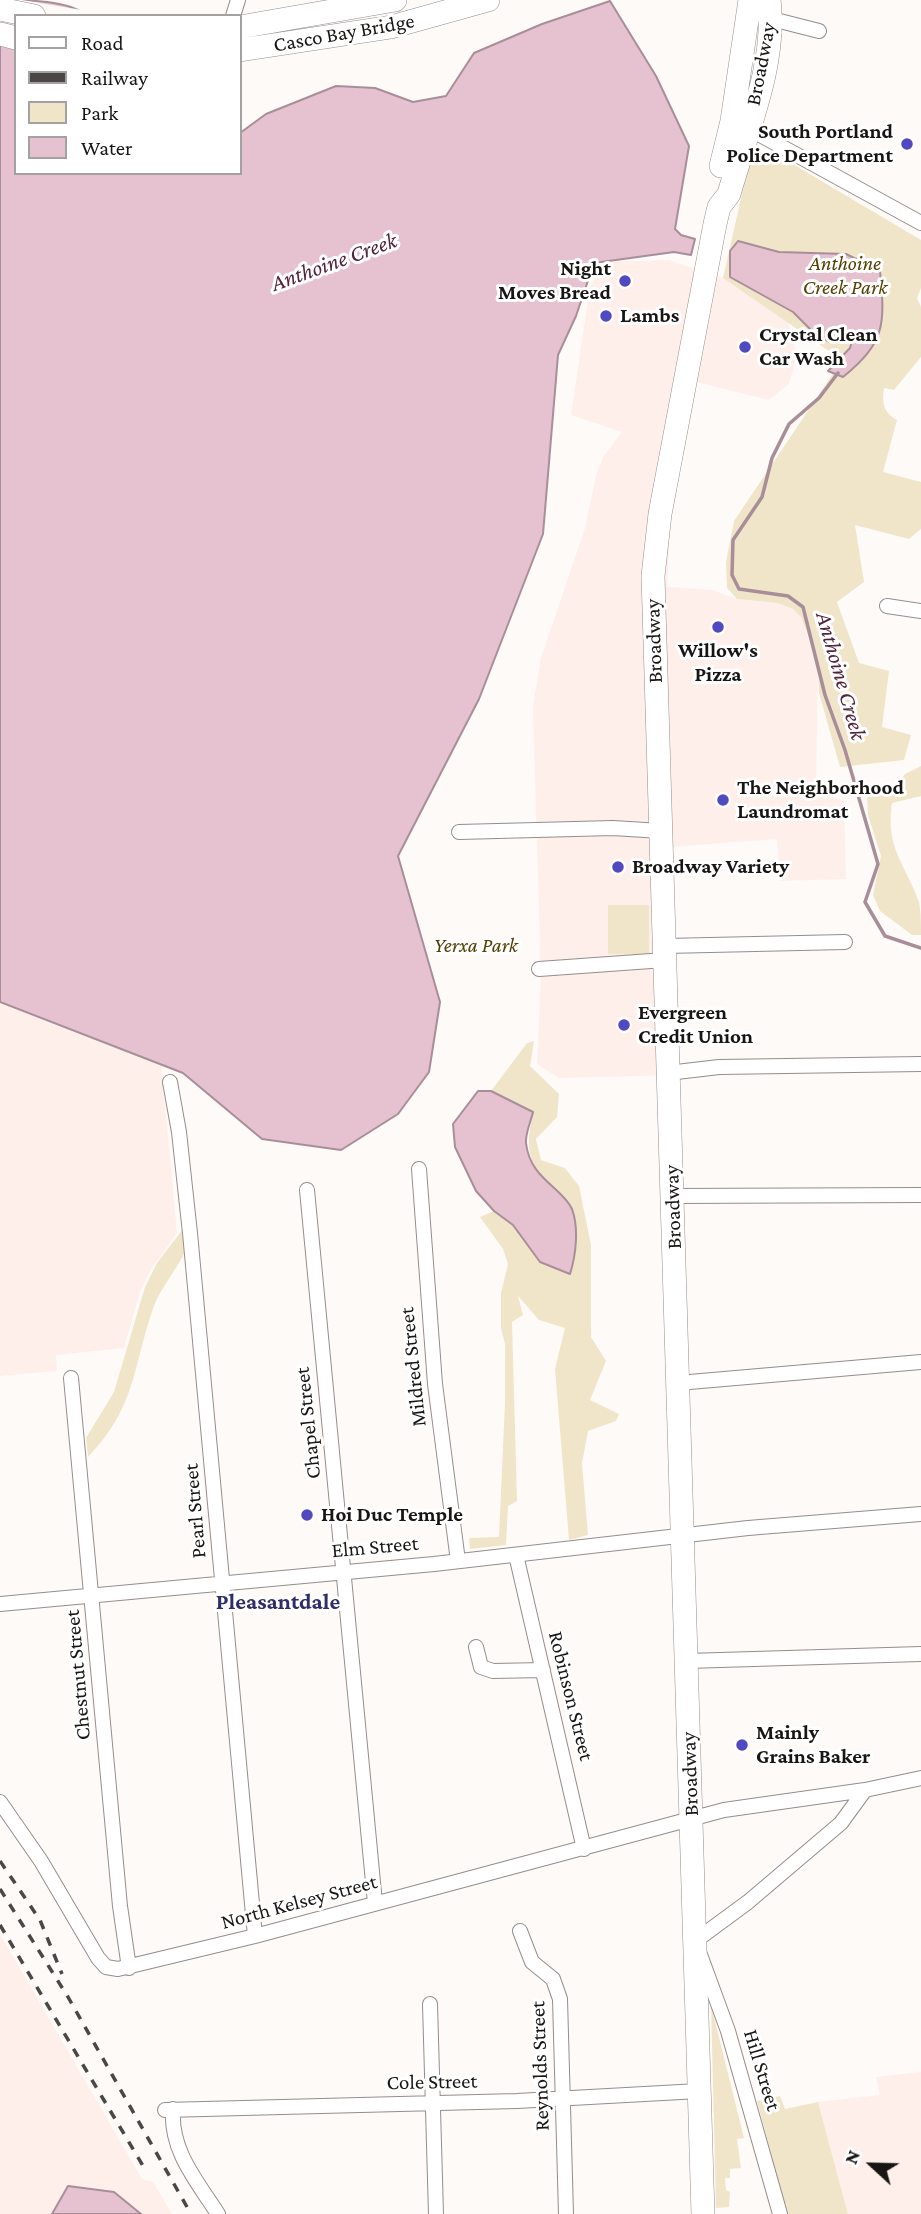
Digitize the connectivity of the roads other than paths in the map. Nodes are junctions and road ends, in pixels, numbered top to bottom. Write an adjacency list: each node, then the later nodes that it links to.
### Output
1 (395, 0): 6 (main road, Casco Bay Bridge)
2 (488, 0): 8 (main road, Casco Bay Bridge)
3 (760, 8): 7 (street); 9 (main road, Broadway)
4 (0, 9): 5 (main road)
5 (24, 14)
6 (242, 27)
7 (819, 30)
8 (242, 50)
9 (740, 124): 10 (street); 13 (main road, Broadway)
10 (921, 223)
11 (887, 606): 12 (street)
12 (921, 611)
13 (661, 831): 14 (street); 16 (main road, Broadway)
14 (458, 832)
15 (845, 942): 16 (street)
16 (665, 953): 17 (street); 19 (main road, Broadway)
17 (539, 969)
18 (921, 1064): 19 (street)
19 (668, 1073): 24 (main road, Broadway)
20 (170, 1082): 33 (street, Pearl Street)
21 (419, 1169): 31 (street, Mildred Street)
22 (307, 1190): 32 (street, Chapel Street)
23 (921, 1195): 24 (street)
24 (673, 1196): 27 (main road, Broadway)
25 (921, 1362): 27 (street)
26 (71, 1378): 34 (street, Chestnut Street)
27 (678, 1383): 29 (main road, Broadway)
28 (921, 1514): 29 (street, Elm Street)
29 (682, 1538): 30 (street, Elm Street); 38 (main road, Broadway)
30 (516, 1555): 31 (street, Elm Street); 39 (street, Robinson Street)
31 (458, 1561): 32 (street, Elm Street)
32 (344, 1570): 33 (street, Elm Street); 45 (street, Chapel Street)
33 (223, 1583): 34 (street, Elm Street); 47 (street, Pearl Street)
34 (92, 1595): 35 (street, Elm Street); 49 (street, Chestnut Street)
35 (0, 1604)
36 (475, 1647): 39 (street)
37 (921, 1654): 38 (street)
38 (687, 1661): 43 (main road, Broadway)
39 (543, 1670): 44 (street, Robinson Street)
40 (921, 1778): 41 (street, North Kelsey Street)
41 (865, 1790): 43 (street, North Kelsey Street); 48 (street)
42 (0, 1802): 49 (street)
43 (691, 1819): 44 (street, North Kelsey Street); 48 (main road, Broadway)
44 (584, 1849): 45 (street, North Kelsey Street)
45 (375, 1903): 47 (street, North Kelsey Street)
46 (520, 1931): 52 (street, Reynolds Street)
47 (255, 1936): 49 (street, North Kelsey Street)
48 (695, 1941): 51 (main road, Broadway); 58 (street, Hill Street)
49 (129, 1968)
50 (430, 2004): 53 (street)
51 (699, 2091): 52 (street, Cole Street); 57 (main road, Broadway)
52 (562, 2098): 53 (street, Cole Street); 56 (street, Reynolds Street)
53 (432, 2103): 54 (street, Cole Street); 55 (street)
54 (218, 2214)
55 (436, 2214)
56 (566, 2214)
57 (703, 2214)
58 (780, 2214)

